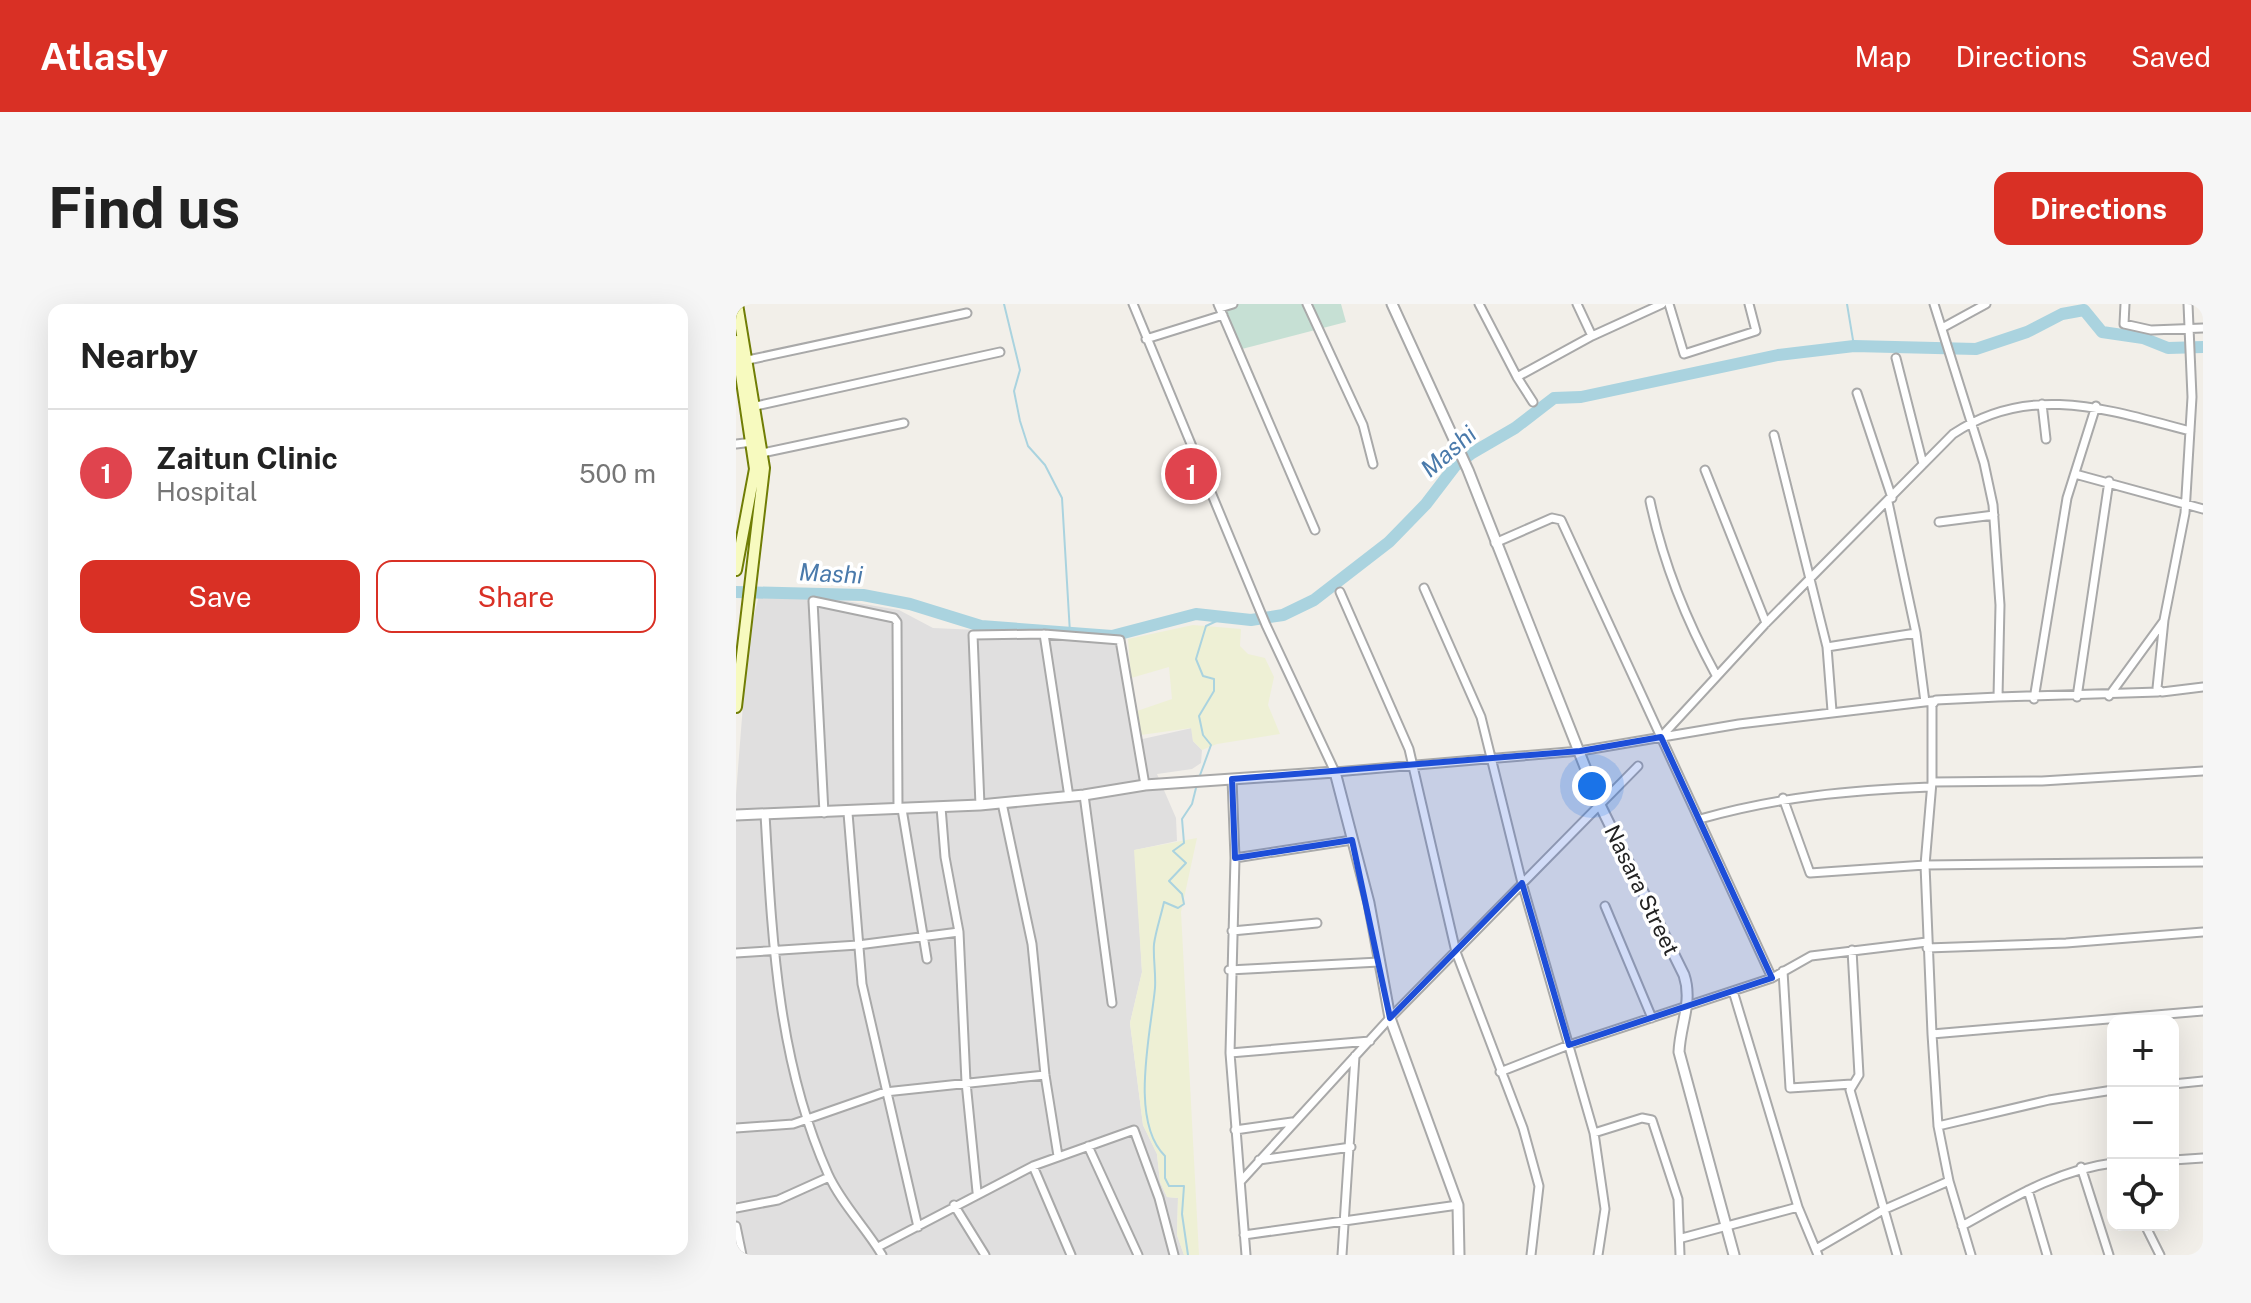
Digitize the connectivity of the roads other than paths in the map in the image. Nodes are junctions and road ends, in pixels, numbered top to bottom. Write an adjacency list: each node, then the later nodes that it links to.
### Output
1 (737, 304): 25 (main road)
2 (1133, 304): 21 (street)
3 (1233, 304): 15 (street)
4 (1307, 304): 40 (street)
5 (1392, 304): 52 (street, Nasara Street)
6 (1479, 304): 26 (street)
7 (1577, 304): 20 (street)
8 (1662, 304): 20 (street)
9 (1669, 304): 10 (street)
10 (1749, 304)
11 (1934, 304): 17 (street)
12 (1986, 304): 17 (street)
13 (2125, 304): 19 (street)
14 (2188, 304): 19 (street)
15 (1220, 309): 21 (street); 51 (street)
16 (967, 313): 25 (street)
17 (1942, 328): 33 (street)
18 (2203, 328): 19 (street)
19 (2191, 330): 34 (street)
20 (1592, 336): 26 (street)
21 (1146, 339): 78 (street)
22 (736, 341): 25 (main road)
23 (1000, 352): 30 (street)
24 (1896, 358): 41 (street)
25 (741, 362): 30 (main road); 37 (main road)
26 (1517, 377): 28 (street)
27 (1857, 393): 45 (street)
28 (1533, 402)
29 (2042, 404): 31 (street); 33 (street); 36 (street)
30 (756, 406): 39 (main road)
31 (2096, 406): 34 (street); 43 (street)
32 (904, 423): 39 (street)
33 (1969, 423): 41 (street); 49 (street)
34 (2190, 431): 47 (street)
35 (1774, 435): 54 (street)
36 (2046, 439)
37 (753, 442): 38 (street); 53 (main road)
38 (736, 444)
39 (762, 453): 70 (main road)
40 (1373, 464)
41 (1923, 464): 45 (street)
42 (1705, 470): 58 (street)
43 (2075, 474): 44 (street); 68 (street)
44 (2109, 481): 47 (street); 67 (street)
45 (1890, 500): 54 (street); 59 (street)
46 (1650, 501): 62 (street)
47 (2185, 502): 48 (street); 57 (street)
48 (2203, 509)
49 (1994, 515): 50 (street); 66 (street)
50 (1939, 522)
51 (1315, 530)
52 (1495, 543): 72 (street); 73 (street, Nasara Street)
53 (736, 569)
54 (1810, 579): 58 (street); 61 (street)
55 (1424, 588): 74 (street)
56 (1340, 592): 76 (street)
57 (2164, 620): 64 (street); 65 (street)
58 (1766, 623): 62 (street)
59 (1916, 633): 61 (street); 69 (street)
60 (1044, 634): 81 (street); 83 (street); 86 (street)
61 (1827, 647): 71 (street)
62 (1716, 675): 72 (street)
63 (2203, 687): 64 (street)
64 (2158, 692): 65 (street)
65 (2109, 696): 67 (street)
66 (1998, 697): 68 (street); 69 (street)
67 (2077, 697): 68 (street)
68 (2034, 699)
69 (1929, 702): 71 (street); 80 (street)
70 (736, 707)
71 (1832, 711): 72 (street)
72 (1661, 737): 73 (street); 94 (street)
73 (1580, 751): 74 (street); 87 (street, Nasara Street)
74 (1494, 758): 76 (street); 99 (street)
75 (1638, 766): 87 (street)
76 (1414, 767): 78 (street); 109 (street)
77 (2203, 771): 80 (street)
78 (1335, 772): 79 (street); 95 (street)
79 (1232, 779): 81 (street); 96 (street)
80 (1931, 784): 84 (street); 98 (street)
81 (1145, 785): 82 (street)
82 (1084, 795): 83 (street); 118 (street)
83 (1069, 797): 85 (street)
84 (1783, 798): 94 (street); 98 (street)
85 (1002, 803): 86 (street); 129 (street)
86 (980, 805): 88 (street)
87 (1600, 805): 99 (street); 119 (street, Nasara Street)
88 (941, 807): 89 (street); 103 (street)
89 (900, 809): 90 (street); 91 (street); 105 (street)
90 (824, 813): 91 (street); 92 (street)
91 (848, 813): 106 (street)
92 (765, 814): 93 (street); 111 (street)
93 (736, 815)
94 (1700, 819): 116 (street)
95 (1352, 840): 96 (street); 113 (street)
96 (1235, 858): 102 (street)
97 (2203, 862): 98 (street)
98 (1925, 865): 107 (street)
99 (1522, 883): 109 (street); 125 (street)
100 (1605, 906): 122 (street)
101 (1317, 923): 102 (street)
102 (1232, 931): 114 (street)
103 (959, 932): 105 (street); 131 (street)
104 (2203, 932): 107 (street)
105 (925, 937): 106 (street); 112 (street)
106 (858, 945): 111 (street); 135 (street)
107 (1927, 945): 108 (street); 123 (street)
108 (1852, 950): 115 (street); 133 (street)
109 (1456, 952): 121 (street); 128 (street)
110 (736, 953): 111 (street)
111 (773, 953): 136 (street)
112 (927, 959)
113 (1379, 962): 114 (street); 121 (street)
114 (1229, 970): 126 (street)
115 (1783, 971): 116 (street); 133 (street)
116 (1772, 978): 117 (street)
117 (1733, 991): 119 (street); 158 (street)
118 (1112, 1003)
119 (1688, 1007): 122 (street); 165 (street, Nasara Street)
120 (2203, 1011): 123 (street)
121 (1390, 1018): 124 (street); 157 (street)
122 (1652, 1018): 125 (street)
123 (1932, 1034): 138 (street)
124 (1370, 1041): 126 (street); 127 (street)
125 (1569, 1045): 128 (street); 141 (street)
126 (1230, 1053): 140 (street)
127 (1355, 1056): 137 (street); 143 (street)
128 (1500, 1072): 179 (street)
129 (1045, 1075): 131 (street); 144 (street)
130 (2203, 1081): 132 (street)
131 (966, 1082): 135 (street); 155 (street)
132 (2179, 1083)
133 (1852, 1084): 160 (street)
134 (2107, 1091): 138 (street)
135 (885, 1092): 136 (street); 164 (street)
136 (807, 1119): 139 (street); 151 (street)
137 (1292, 1122): 140 (street); 146 (street)
138 (1938, 1126): 153 (street)
139 (736, 1128)
140 (1235, 1130): 152 (street)
141 (1594, 1133): 168 (street); 180 (street)
142 (1088, 1146): 144 (street); 174 (street); 175 (street)
143 (1351, 1147): 146 (street); 161 (street)
144 (1058, 1156): 149 (street)
145 (2203, 1158): 147 (street)
146 (1259, 1160): 152 (street)
147 (2179, 1160)
148 (2107, 1164): 150 (street)
149 (1033, 1166): 155 (street); 173 (street)
150 (2081, 1167): 154 (street); 186 (street)
151 (829, 1177): 159 (street); 169 (street)
152 (1241, 1181): 167 (street)
153 (1949, 1181): 160 (street); 163 (street)
154 (2028, 1190): 163 (street); 185 (street)
155 (977, 1192): 156 (street)
156 (954, 1205): 164 (street); 172 (street)
157 (1458, 1205): 161 (street); 178 (street)
158 (1798, 1207): 165 (street); 170 (street)
159 (736, 1208)
160 (1883, 1210): 170 (street); 183 (street)
161 (1347, 1219): 167 (street); 177 (street)
162 (736, 1226): 171 (street)
163 (1962, 1226): 184 (street)
164 (918, 1227): 169 (street)
165 (1725, 1229): 168 (street); 182 (street, Nasara Street)
166 (2148, 1231): 187 (street)
167 (1244, 1235): 176 (street)
168 (1682, 1238): 181 (street)
169 (880, 1251)
170 (1817, 1252)
171 (742, 1255)
172 (985, 1255)
173 (1071, 1255)
174 (1138, 1255)
175 (1174, 1255)
176 (1246, 1255)
177 (1342, 1255)
178 (1459, 1255)
179 (1531, 1255)
180 (1598, 1255)
181 (1680, 1255)
182 (1734, 1255)
183 (1897, 1255)
184 (1971, 1255)
185 (2047, 1255)
186 (2109, 1255)
187 (2160, 1255)

